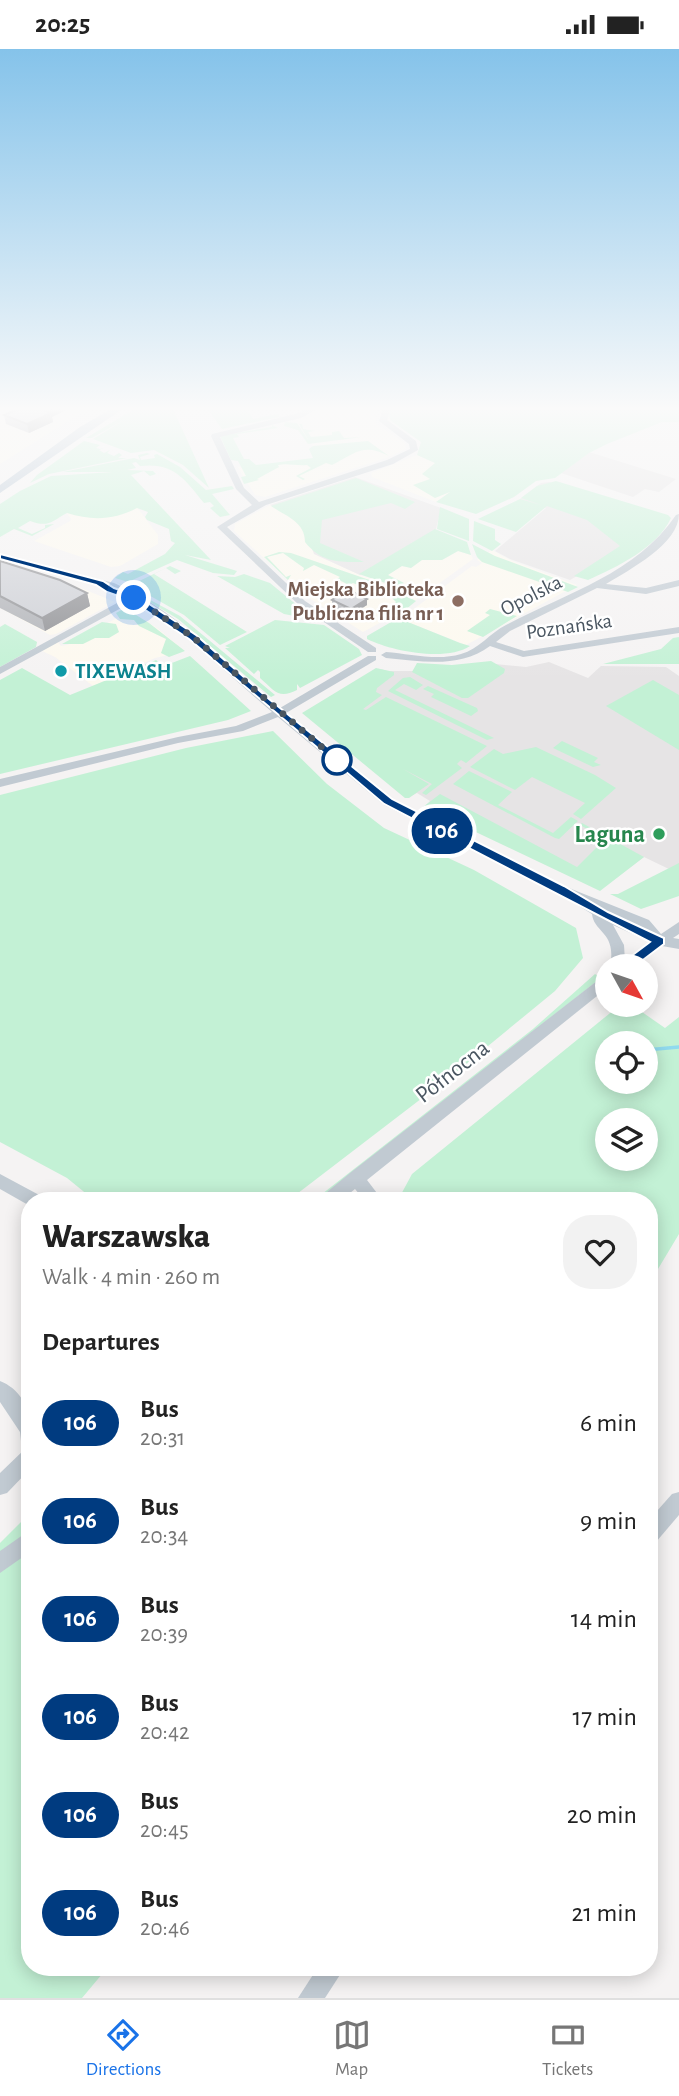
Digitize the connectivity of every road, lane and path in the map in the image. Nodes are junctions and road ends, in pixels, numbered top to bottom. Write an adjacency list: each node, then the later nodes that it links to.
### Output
1 (251, 499): 3 (street)
2 (276, 499): 3 (street)
3 (257, 505): 12 (street)
4 (679, 517): 5 (street, Opolska)
5 (675, 534): 8 (street, Opolska)
6 (0, 557): 9 (street)
7 (679, 583): 8 (street, Opolska)
8 (593, 585): 11 (street, Opolska)
9 (134, 598): 13 (street); 14 (street)
10 (679, 630): 11 (street, Poznańska)
11 (487, 642): 12 (street)
12 (372, 654): 14 (street)
13 (0, 671)
14 (279, 713): 15 (street); 16 (street)
15 (0, 783)
16 (560, 889): 17 (street); 19 (street)
17 (583, 902): 21 (street); 23 (street)
18 (679, 921): 19 (street)
19 (644, 923): 21 (street)
20 (679, 927): 21 (street)
21 (659, 941): 22 (street); 24 (street)
22 (679, 944)
23 (618, 954)
24 (642, 954)
25 (595, 989): 26 (street, Północna)
26 (356, 1178): 28 (street, Północna); 29 (street)
27 (0, 1181): 30 (street)
28 (339, 1192)
29 (368, 1192)
30 (21, 1193)
31 (6, 1397): 32 (street); 33 (street)
32 (21, 1409)
33 (21, 1419)
34 (21, 1460): 35 (street)
35 (0, 1486)
36 (679, 1500): 37 (street)
37 (658, 1524)
38 (21, 1547): 39 (street)
39 (0, 1563)
40 (326, 1976): 41 (street)
41 (310, 1998)

